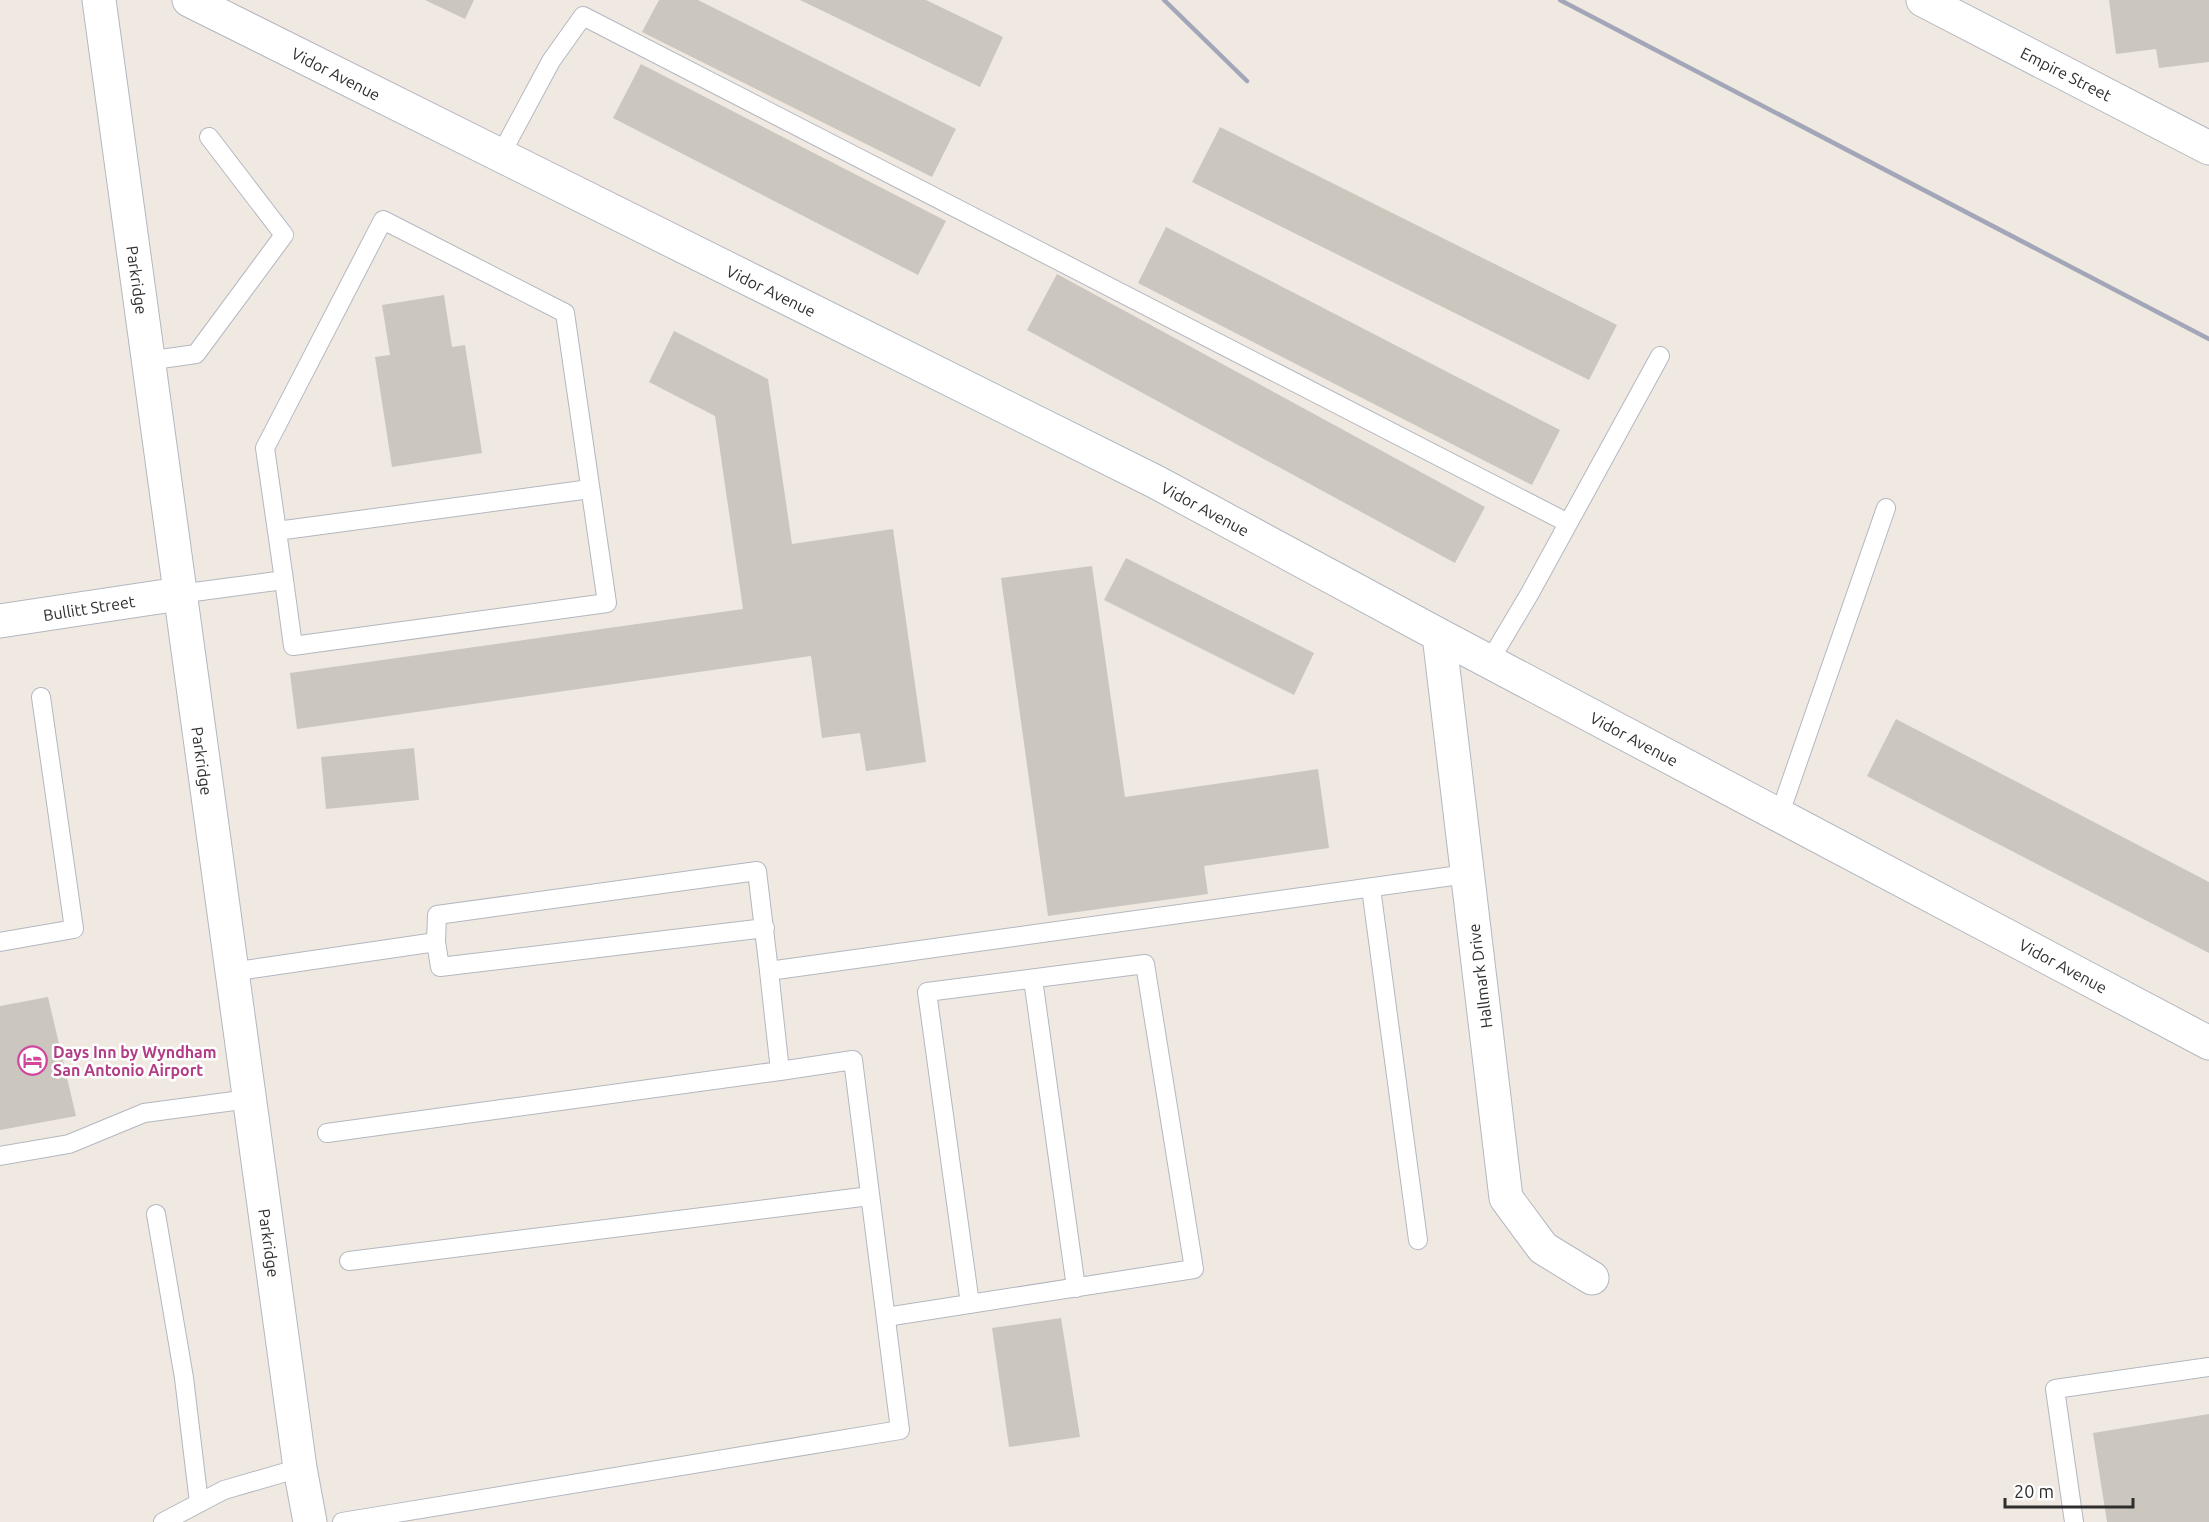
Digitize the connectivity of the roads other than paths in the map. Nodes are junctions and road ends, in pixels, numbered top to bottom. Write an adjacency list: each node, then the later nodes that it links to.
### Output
1 (99, 0): 8 (street, Parkridge)
2 (189, 0): 6 (street, Vidor Avenue)
3 (1923, 0): 5 (street, Empire Street)
4 (209, 137): 8 (lane)
5 (2209, 148)
6 (500, 156): 11 (lane); 16 (street, Vidor Avenue)
7 (1660, 356): 11 (lane)
8 (147, 361): 14 (street, Parkridge)
9 (590, 489): 12 (lane); 12 (lane); 13 (lane)
10 (1886, 508): 19 (lane)
11 (1568, 523): 17 (lane)
12 (277, 531): 13 (lane)
13 (284, 579): 14 (lane)
14 (179, 594): 15 (street, Bullitt Street); 26 (street, Parkridge)
15 (0, 621)
16 (1439, 635): 17 (street, Vidor Avenue); 20 (street, Hallmark Drive)
17 (1489, 662): 19 (street, Vidor Avenue)
18 (41, 697): 23 (lane)
19 (1779, 816): 28 (street, Vidor Avenue)
20 (1467, 874): 21 (lane); 37 (street, Hallmark Drive)
21 (1371, 888): 25 (lane); 35 (lane)
22 (765, 928): 24 (lane); 24 (lane); 25 (lane)
23 (0, 942)
24 (436, 942): 26 (lane)
25 (769, 971): 29 (lane)
26 (231, 972): 30 (street, Parkridge)
27 (1033, 979): 38 (lane); 38 (lane); 39 (lane)
28 (2209, 1043)
29 (780, 1071): 31 (lane); 33 (lane)
30 (249, 1099): 32 (lane); 42 (street, Parkridge)
31 (327, 1133)
32 (0, 1156)
33 (870, 1196): 36 (lane); 40 (lane)
34 (156, 1214): 43 (lane)
35 (1418, 1240)
36 (349, 1261)
37 (1592, 1278)
38 (1076, 1288): 39 (lane)
39 (970, 1304): 40 (lane)
40 (886, 1317): 46 (lane)
41 (2209, 1367): 47 (lane)
42 (300, 1468): 43 (lane); 45 (street, Parkridge)
43 (199, 1503): 44 (lane)
44 (163, 1522)
45 (310, 1522)
46 (342, 1522)
47 (2074, 1522)

